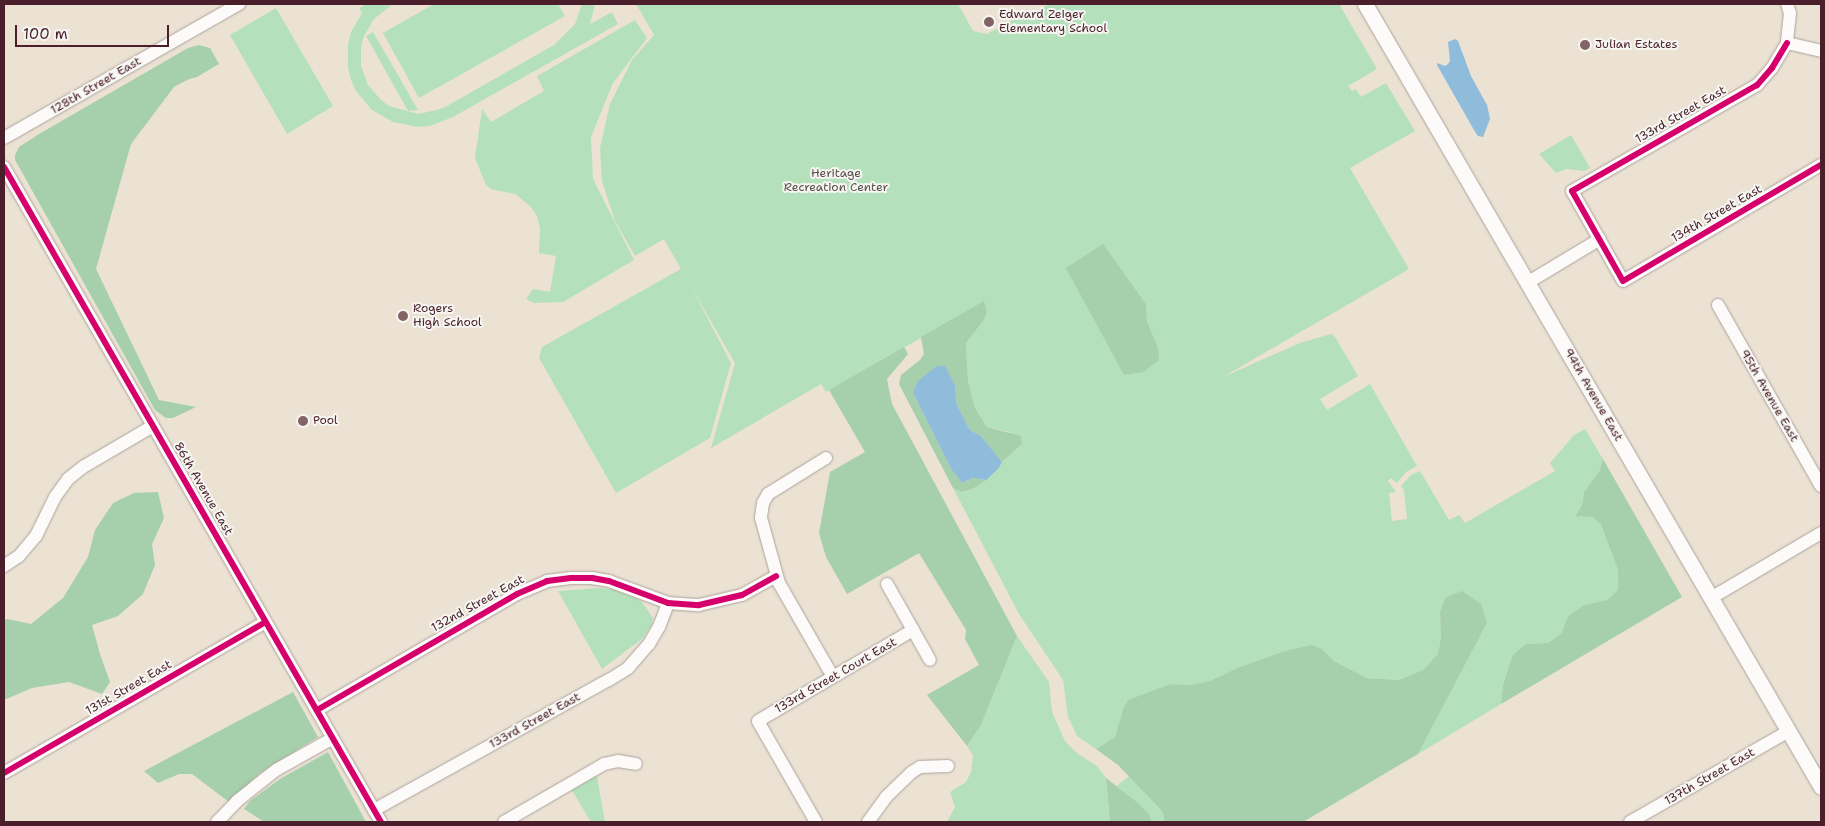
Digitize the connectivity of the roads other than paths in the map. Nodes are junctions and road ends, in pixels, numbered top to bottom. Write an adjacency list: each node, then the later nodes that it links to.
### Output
1 (239, 4): 6 (street, 128th Street East)
2 (1365, 4): 10 (main road, 94th Avenue East)
3 (1787, 4): 4 (street)
4 (1787, 43): 5 (street); 9 (street, 133rd Street East)
5 (1821, 51)
6 (4, 138)
7 (1821, 165): 9 (street, 134th Street East)
8 (4, 167): 12 (street, 86th Avenue East)
9 (1600, 239): 10 (street)
10 (1528, 283): 19 (main road, 94th Avenue East)
11 (1718, 306): 14 (street, 95th Avenue East)
12 (153, 426): 16 (street); 21 (street, 86th Avenue East)
13 (826, 458): 17 (street)
14 (1821, 486)
15 (1821, 533): 19 (street)
16 (4, 566)
17 (776, 576): 20 (street, 132nd Street East); 24 (street)
18 (888, 584): 22 (street)
19 (1711, 598): 26 (main road, 94th Avenue East)
20 (668, 603): 25 (street, 132nd Street East); 32 (street, 133rd Street East)
21 (266, 622): 25 (street, 86th Avenue East); 30 (street, 131st Street East)
22 (913, 630): 23 (street); 24 (street, 133rd Street Court East)
23 (930, 660)
24 (833, 677): 36 (street, 133rd Street Court East)
25 (317, 710): 27 (street, 86th Avenue East)
26 (1788, 731): 31 (main road, 94th Avenue East); 38 (street, 137th Street East)
27 (333, 738): 32 (street, 86th Avenue East); 33 (street)
28 (636, 764): 35 (street)
29 (948, 766): 37 (street)
30 (4, 773)
31 (1821, 787)
32 (374, 810): 34 (street, 86th Avenue East)
33 (217, 822)
34 (381, 822)
35 (504, 822)
36 (816, 822)
37 (868, 822)
38 (1630, 822)

